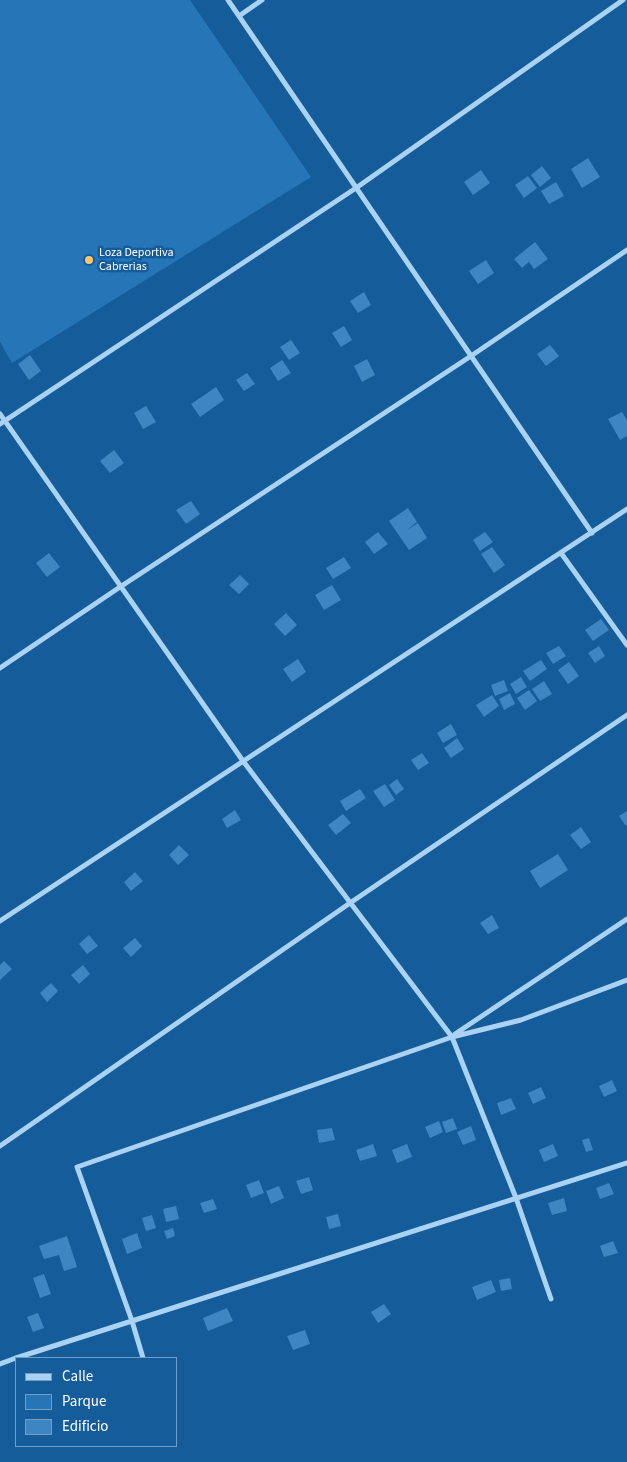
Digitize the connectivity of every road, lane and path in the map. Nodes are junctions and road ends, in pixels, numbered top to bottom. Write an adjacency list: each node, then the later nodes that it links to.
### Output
1 (228, 0): 4 (street)
2 (262, 0): 4 (street)
3 (623, 0): 5 (street)
4 (238, 16): 5 (street)
5 (356, 188): 7 (street); 9 (street)
6 (627, 250): 7 (street)
7 (471, 356): 11 (street); 13 (street)
8 (0, 414): 9 (street)
9 (2, 423): 13 (street)
10 (627, 509): 11 (street)
11 (592, 533): 12 (street)
12 (561, 553): 14 (street); 17 (street)
13 (120, 587): 15 (street); 17 (street)
14 (627, 645)
15 (0, 668)
16 (627, 715): 18 (street)
17 (243, 761): 18 (street); 20 (street)
18 (350, 904): 22 (street); 23 (street)
19 (627, 919): 22 (street)
20 (0, 921)
21 (627, 980): 22 (street)
22 (452, 1036): 25 (street); 27 (street)
23 (0, 1146)
24 (627, 1163): 25 (street)
25 (516, 1198): 26 (street); 27 (street)
26 (551, 1299)
27 (132, 1321): 28 (street); 29 (street)
28 (19, 1357)
29 (144, 1357)
30 (15, 1358): 31 (street)
31 (0, 1364)

